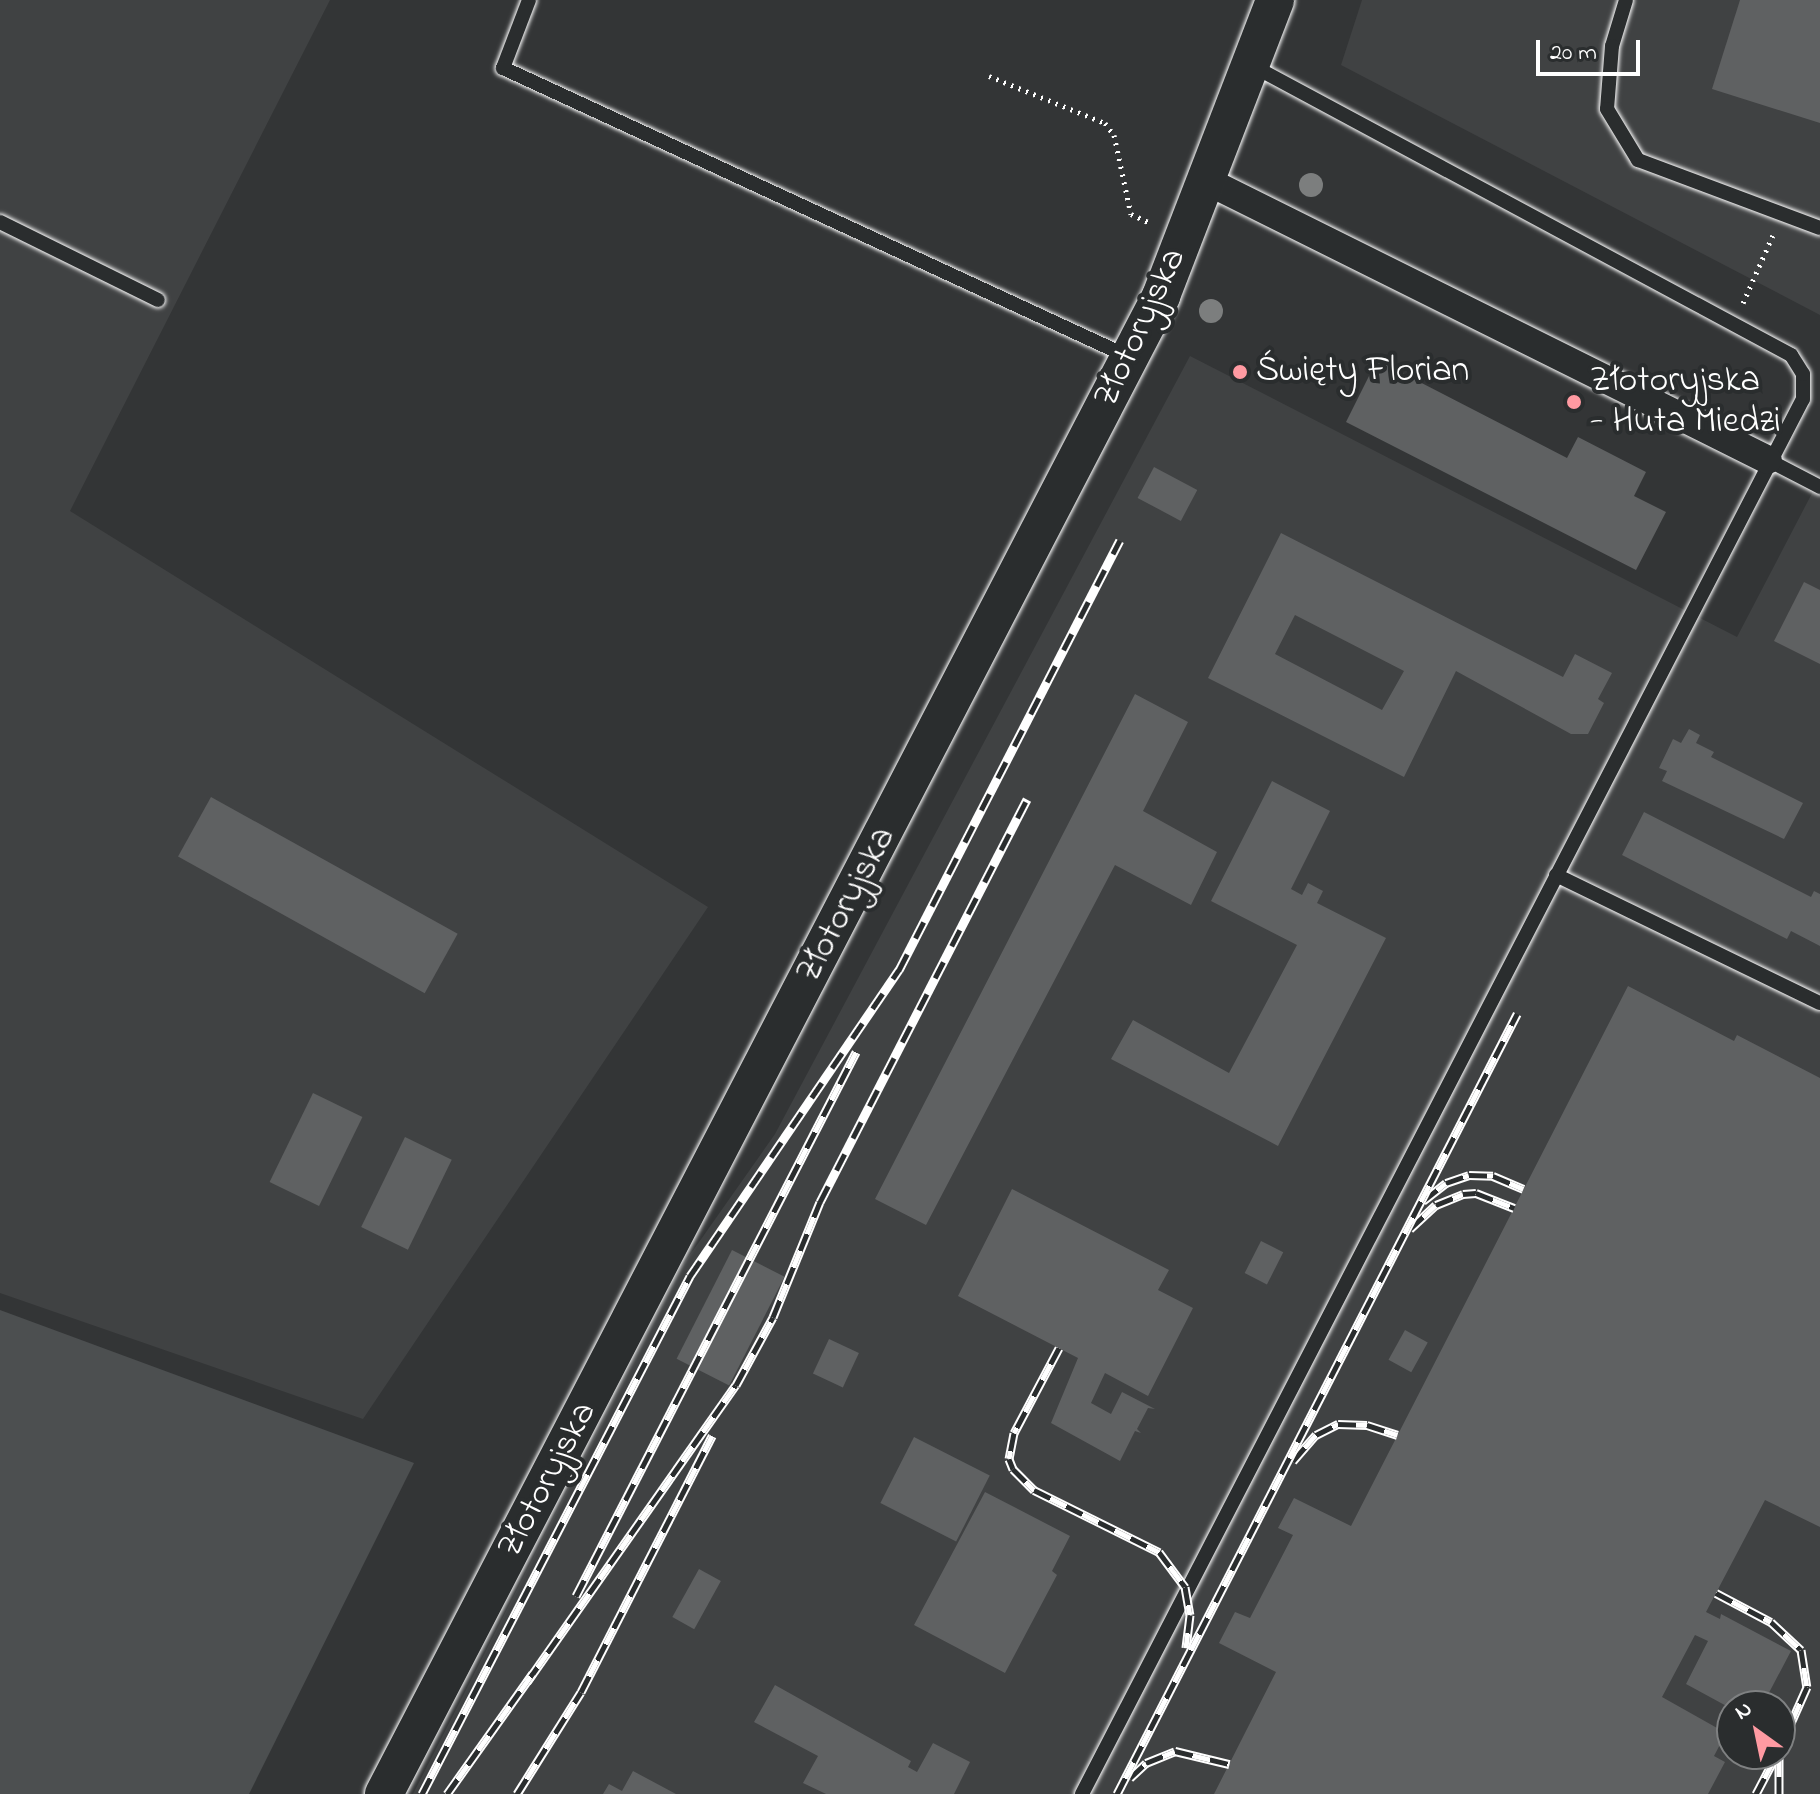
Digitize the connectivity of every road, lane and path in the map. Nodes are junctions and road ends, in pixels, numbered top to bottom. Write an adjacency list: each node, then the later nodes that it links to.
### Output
1 (529, 0): 13 (lane)
2 (1275, 0): 4 (main road, Złotoryjska)
3 (1626, 0): 9 (lane)
4 (1249, 64): 6 (main road, Złotoryjska); 15 (lane)
5 (989, 76): 8 (path)
6 (1209, 182): 13 (main road, Złotoryjska); 16 (street)
7 (0, 222): 11 (lane)
8 (1153, 225)
9 (1820, 228)
10 (1774, 234): 12 (path)
11 (158, 300)
12 (1742, 306)
13 (1129, 357): 20 (main road, Złotoryjska)
14 (1820, 390): 15 (lane)
15 (1803, 399): 16 (lane)
16 (1768, 460): 17 (lane); 18 (lane)
17 (1820, 487)
18 (1556, 875): 19 (lane); 21 (lane)
19 (1820, 1003)
20 (384, 1794)
21 (1082, 1794)

